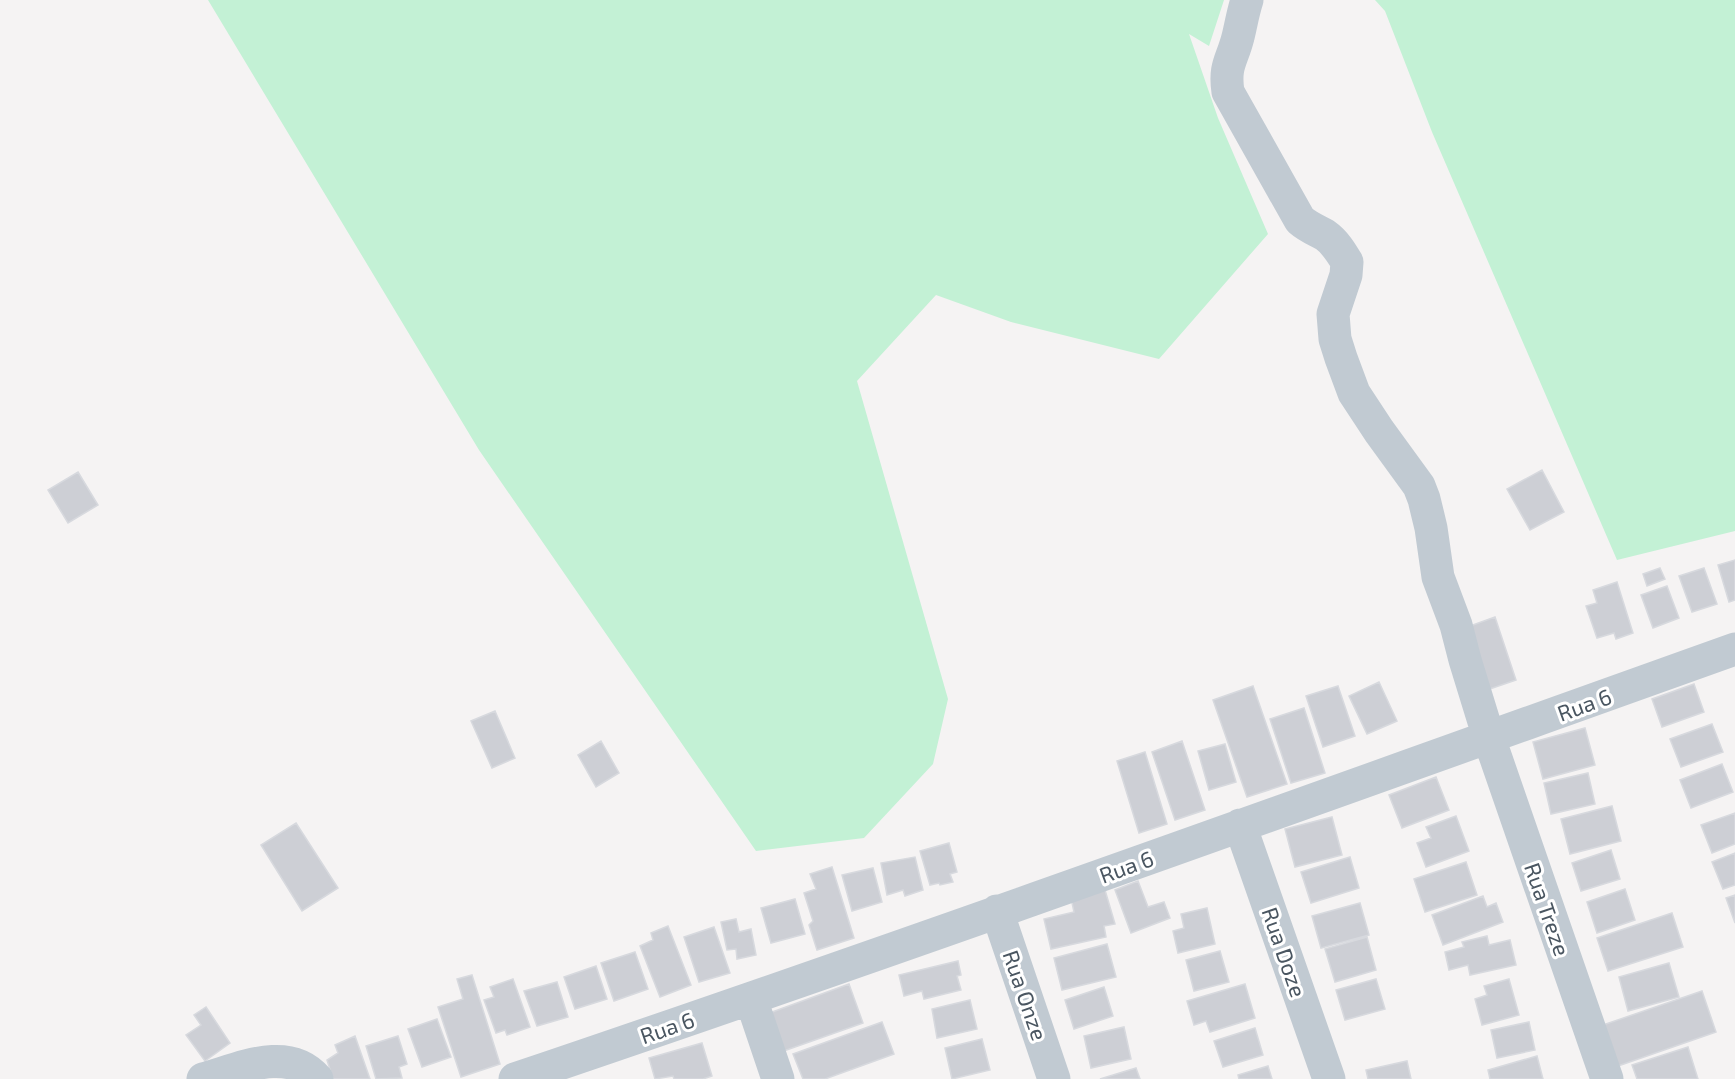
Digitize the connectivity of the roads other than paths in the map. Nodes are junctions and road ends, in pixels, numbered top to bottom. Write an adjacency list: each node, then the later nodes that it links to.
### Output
1 (1247, 0): 3 (street, Rua Treze)
2 (1734, 651): 3 (street, Rua 6)
3 (1489, 738): 4 (street, Rua 6); 13 (street, Rua Treze)
4 (1240, 825): 5 (street, Rua 6); 12 (street, Rua Doze)
5 (997, 911): 6 (street, Rua 6); 11 (street, Rua Onze)
6 (751, 999): 9 (street, Rua 6); 10 (street)
7 (203, 1079): 8 (street)
8 (317, 1079)
9 (515, 1079)
10 (778, 1079)
11 (1054, 1079)
12 (1329, 1079)
13 (1607, 1079)

